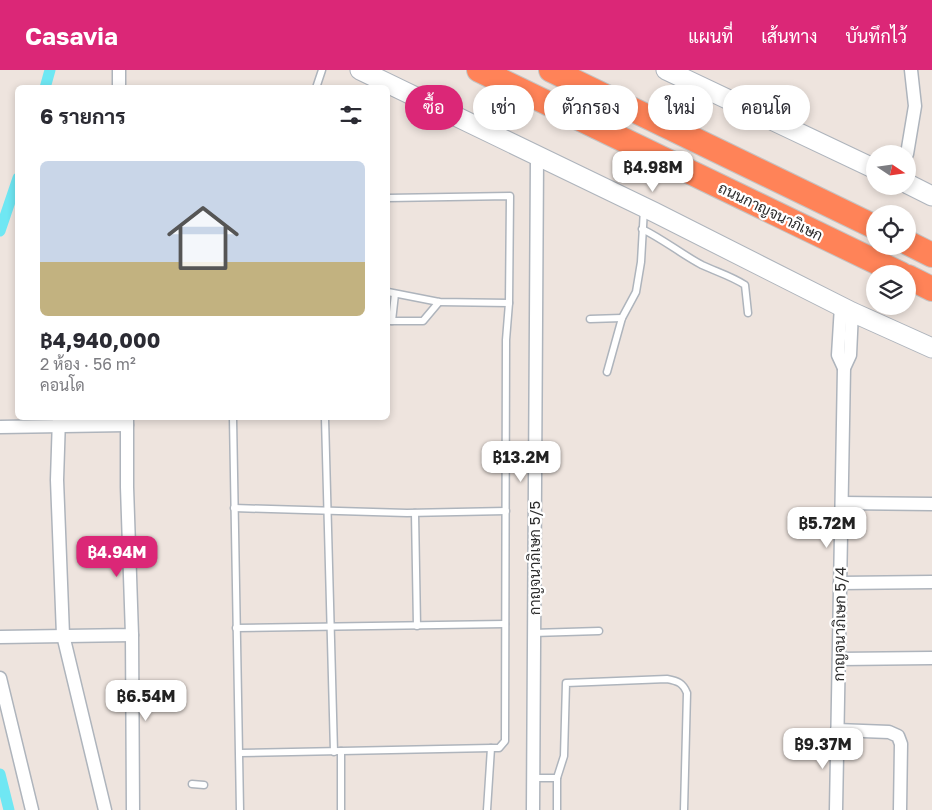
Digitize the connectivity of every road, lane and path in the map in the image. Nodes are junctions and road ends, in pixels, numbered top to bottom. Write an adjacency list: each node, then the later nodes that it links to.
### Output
1 (119, 70): 8 (street)
2 (322, 70): 9 (lane)
3 (360, 70): 11 (main road)
4 (479, 70): 21 (highway, ถนนกาญจนาภิเษก)
5 (551, 70): 17 (highway, ถนนกาญจนาภิเษก)
6 (666, 70): 12 (main road)
7 (911, 70): 10 (street)
8 (119, 85)
9 (317, 85)
10 (908, 145)
11 (537, 157): 16 (main road); 53 (street, กาญจนาภิเษก 5/5)
12 (866, 165)
13 (916, 188): 14 (main road)
14 (932, 196)
15 (390, 198): 27 (lane)
16 (644, 208): 18 (lane); 28 (main road)
17 (866, 223)
18 (642, 229): 29 (lane); 30 (lane)
19 (916, 247): 20 (highway)
20 (932, 255)
21 (882, 265)
22 (916, 281): 23 (highway)
23 (932, 289)
24 (390, 293): 25 (lane)
25 (395, 294): 26 (lane); 32 (lane)
26 (439, 302): 27 (lane); 32 (lane)
27 (509, 302): 44 (lane)
28 (846, 309): 33 (main road); 40 (street, กาญจนาภิเษก 5/4)
29 (748, 313)
30 (622, 318): 31 (lane); 34 (lane)
31 (590, 319)
32 (390, 321)
33 (932, 348)
34 (607, 372)
35 (233, 420): 42 (lane)
36 (325, 420): 43 (lane)
37 (127, 421): 38 (street); 55 (street)
38 (59, 422): 39 (street); 54 (street)
39 (0, 427)
40 (842, 503): 41 (street); 47 (street, กาญจนาภิเษก 5/4)
41 (932, 504)
42 (234, 508): 43 (lane); 51 (lane)
43 (328, 509): 45 (lane); 50 (lane)
44 (506, 511): 45 (lane); 48 (lane)
45 (416, 513): 49 (lane)
46 (932, 582): 47 (street)
47 (840, 583): 58 (street, กาญจนาภิเษก 5/4)
48 (505, 624): 49 (lane); 61 (lane)
49 (417, 626): 50 (lane)
50 (332, 627): 51 (lane); 62 (lane)
51 (236, 628): 63 (lane)
52 (599, 631): 53 (lane)
53 (534, 633): 64 (street, กาญจนาภิเษก 5/5)
54 (63, 635): 55 (street); 56 (street); 69 (street)
55 (132, 635): 70 (street)
56 (0, 638)
57 (931, 658): 58 (street)
58 (839, 659): 60 (street, กาญจนาภิเษก 5/4)
59 (0, 678): 68 (street)
60 (837, 730): 77 (street, กาญจนาภิเษก 5/4); 78 (street)
61 (490, 748): 62 (lane); 73 (lane)
62 (337, 752): 63 (lane); 72 (lane)
63 (240, 753): 71 (lane)
64 (533, 778): 65 (lane); 74 (street, กาญจนาภิเษก 5/5)
65 (557, 778): 75 (lane); 76 (lane)
66 (192, 784): 67 (lane)
67 (204, 784)
68 (32, 810)
69 (105, 810)
70 (133, 810)
71 (240, 810)
72 (341, 810)
73 (487, 810)
74 (532, 810)
75 (557, 810)
76 (684, 810)
77 (836, 810)
78 (900, 810)

